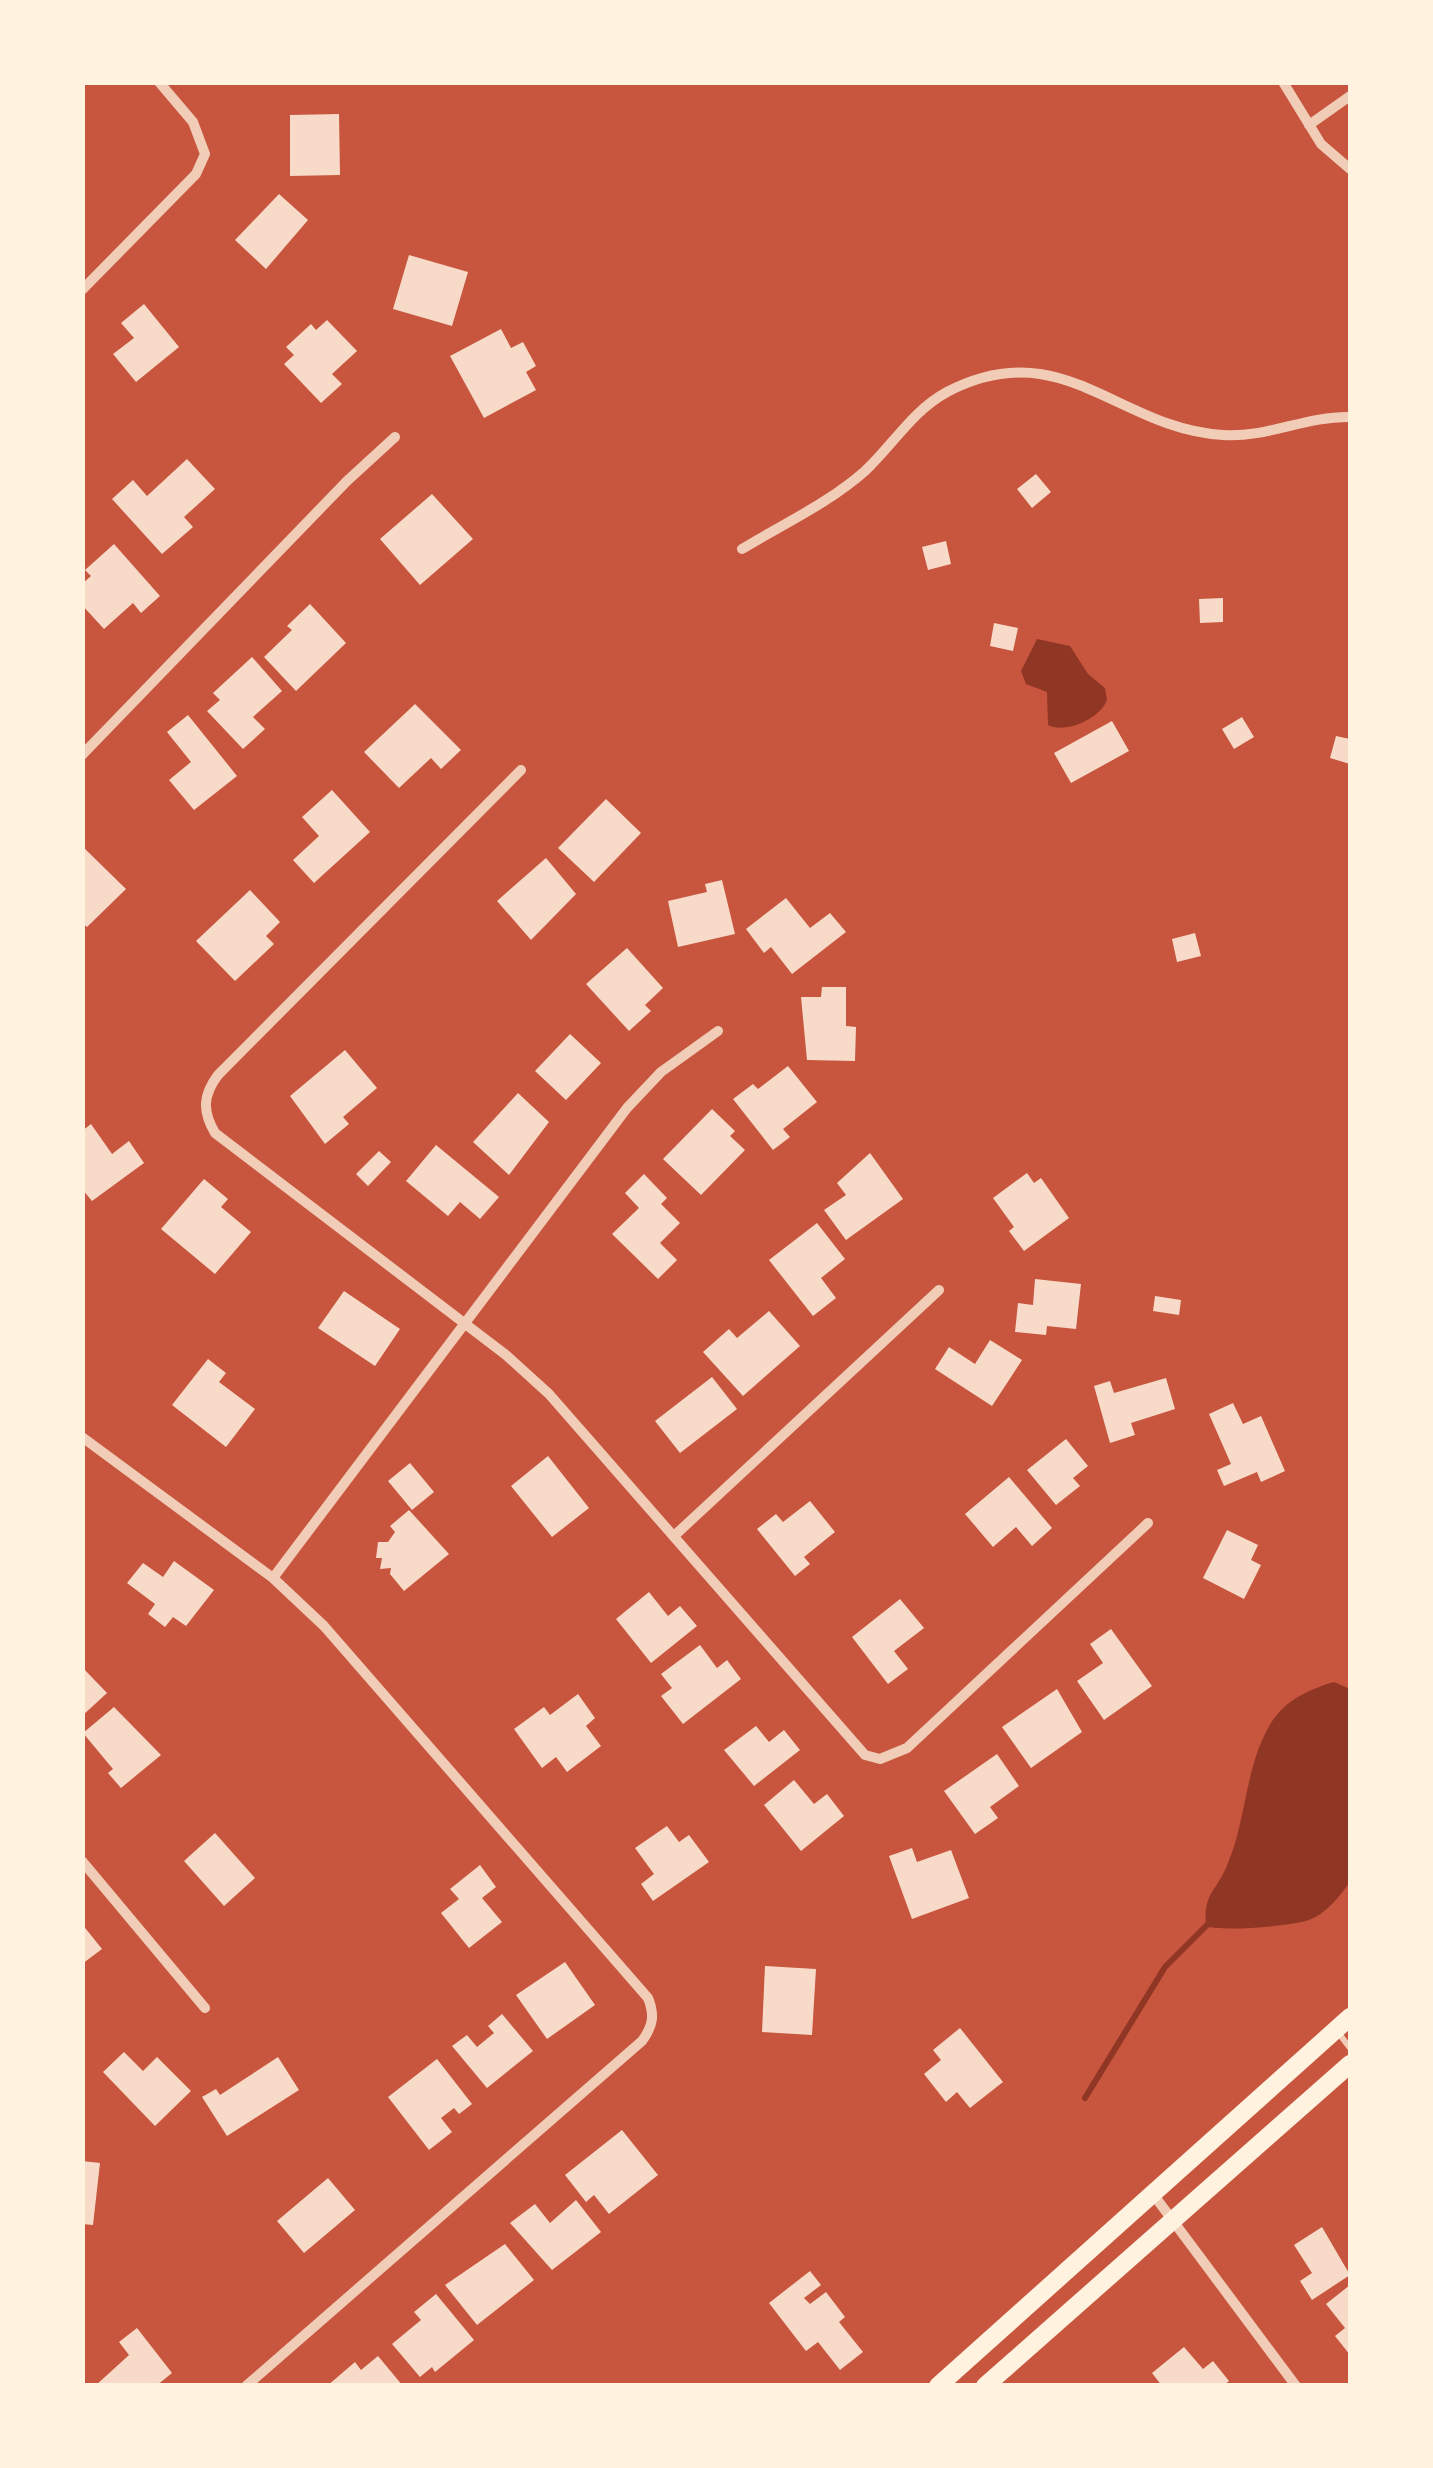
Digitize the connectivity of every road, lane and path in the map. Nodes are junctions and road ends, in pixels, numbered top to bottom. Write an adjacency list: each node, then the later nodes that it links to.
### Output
1 (159, 82): 6 (street)
2 (1283, 82): 4 (street)
3 (1350, 96): 4 (street)
4 (1309, 125): 5 (street)
5 (1350, 169)
6 (82, 290)
7 (1350, 417): 9 (street)
8 (396, 437): 10 (street)
9 (742, 548)
10 (82, 755)
11 (522, 770): 14 (street)
12 (718, 1031): 14 (street)
13 (939, 1290): 17 (street)
14 (464, 1324): 17 (street); 18 (street)
15 (82, 1437): 18 (street)
16 (1148, 1523): 17 (street)
17 (674, 1536)
18 (273, 1578): 26 (street)
19 (82, 1861): 20 (street)
20 (205, 2008)
21 (1344, 2024): 22 (lane); 24 (main road)
22 (1350, 2048)
23 (1350, 2064): 25 (main road)
24 (1153, 2194): 25 (street); 27 (main road)
25 (1173, 2218): 28 (main road); 29 (street)
26 (246, 2386)
27 (938, 2386)
28 (985, 2386)
29 (1296, 2386)

